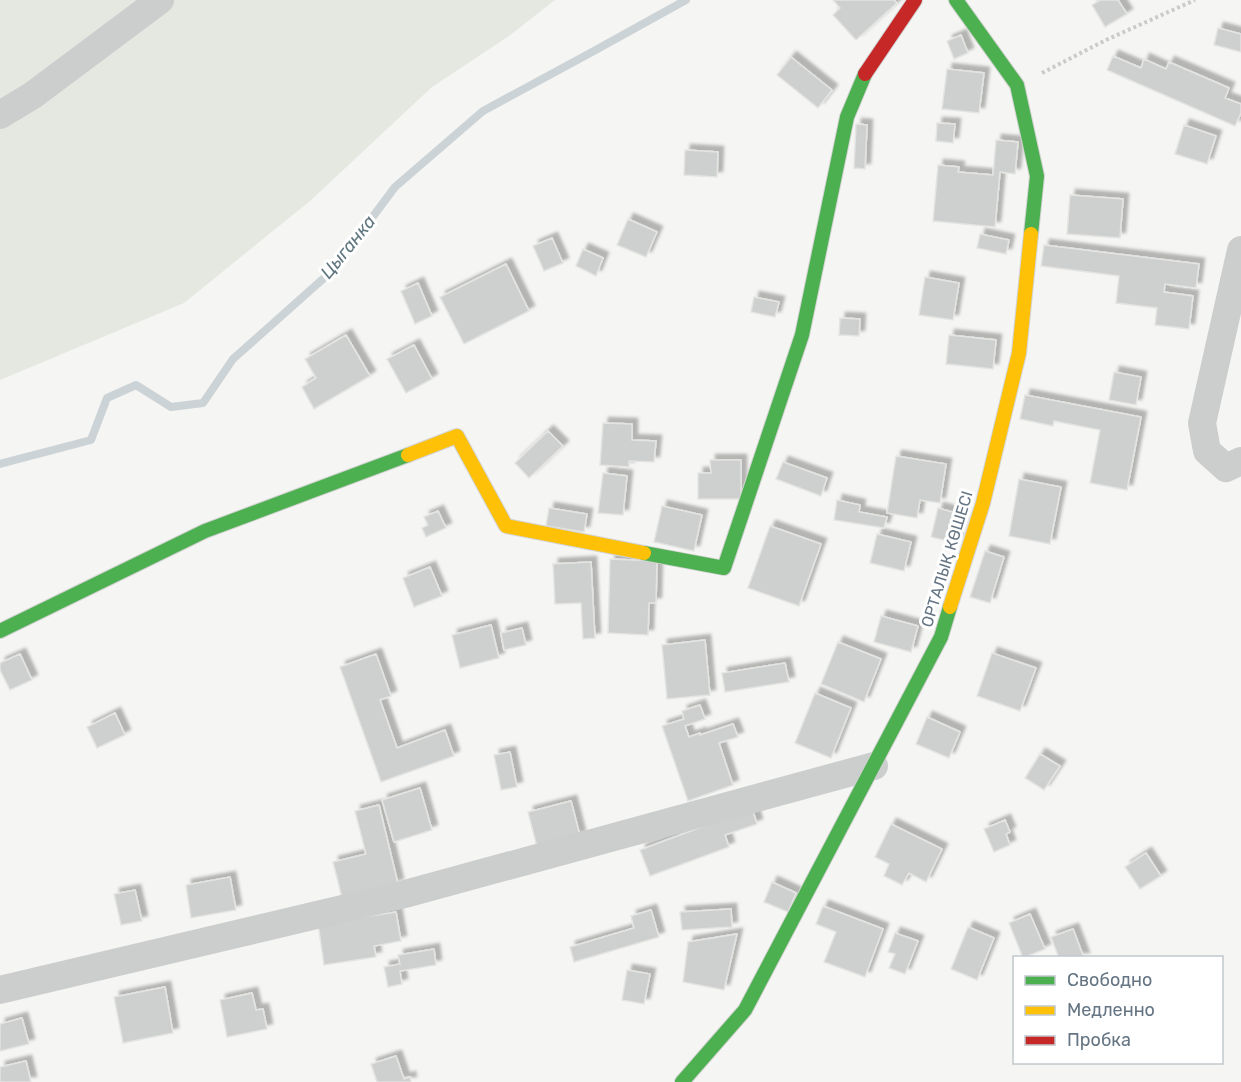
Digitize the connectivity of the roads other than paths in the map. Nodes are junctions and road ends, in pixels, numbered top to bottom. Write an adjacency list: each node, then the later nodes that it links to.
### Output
1 (160, 0): 4 (street)
2 (915, 0): 8 (street)
3 (957, 0): 9 (street, ОРТАЛЫҚ КӨШЕСІ)
4 (0, 115)
5 (1241, 250): 6 (street)
6 (1235, 297): 7 (street)
7 (1241, 461)
8 (0, 631)
9 (874, 766): 10 (street); 11 (street, ОРТАЛЫҚ КӨШЕСІ)
10 (0, 990)
11 (682, 1082)

